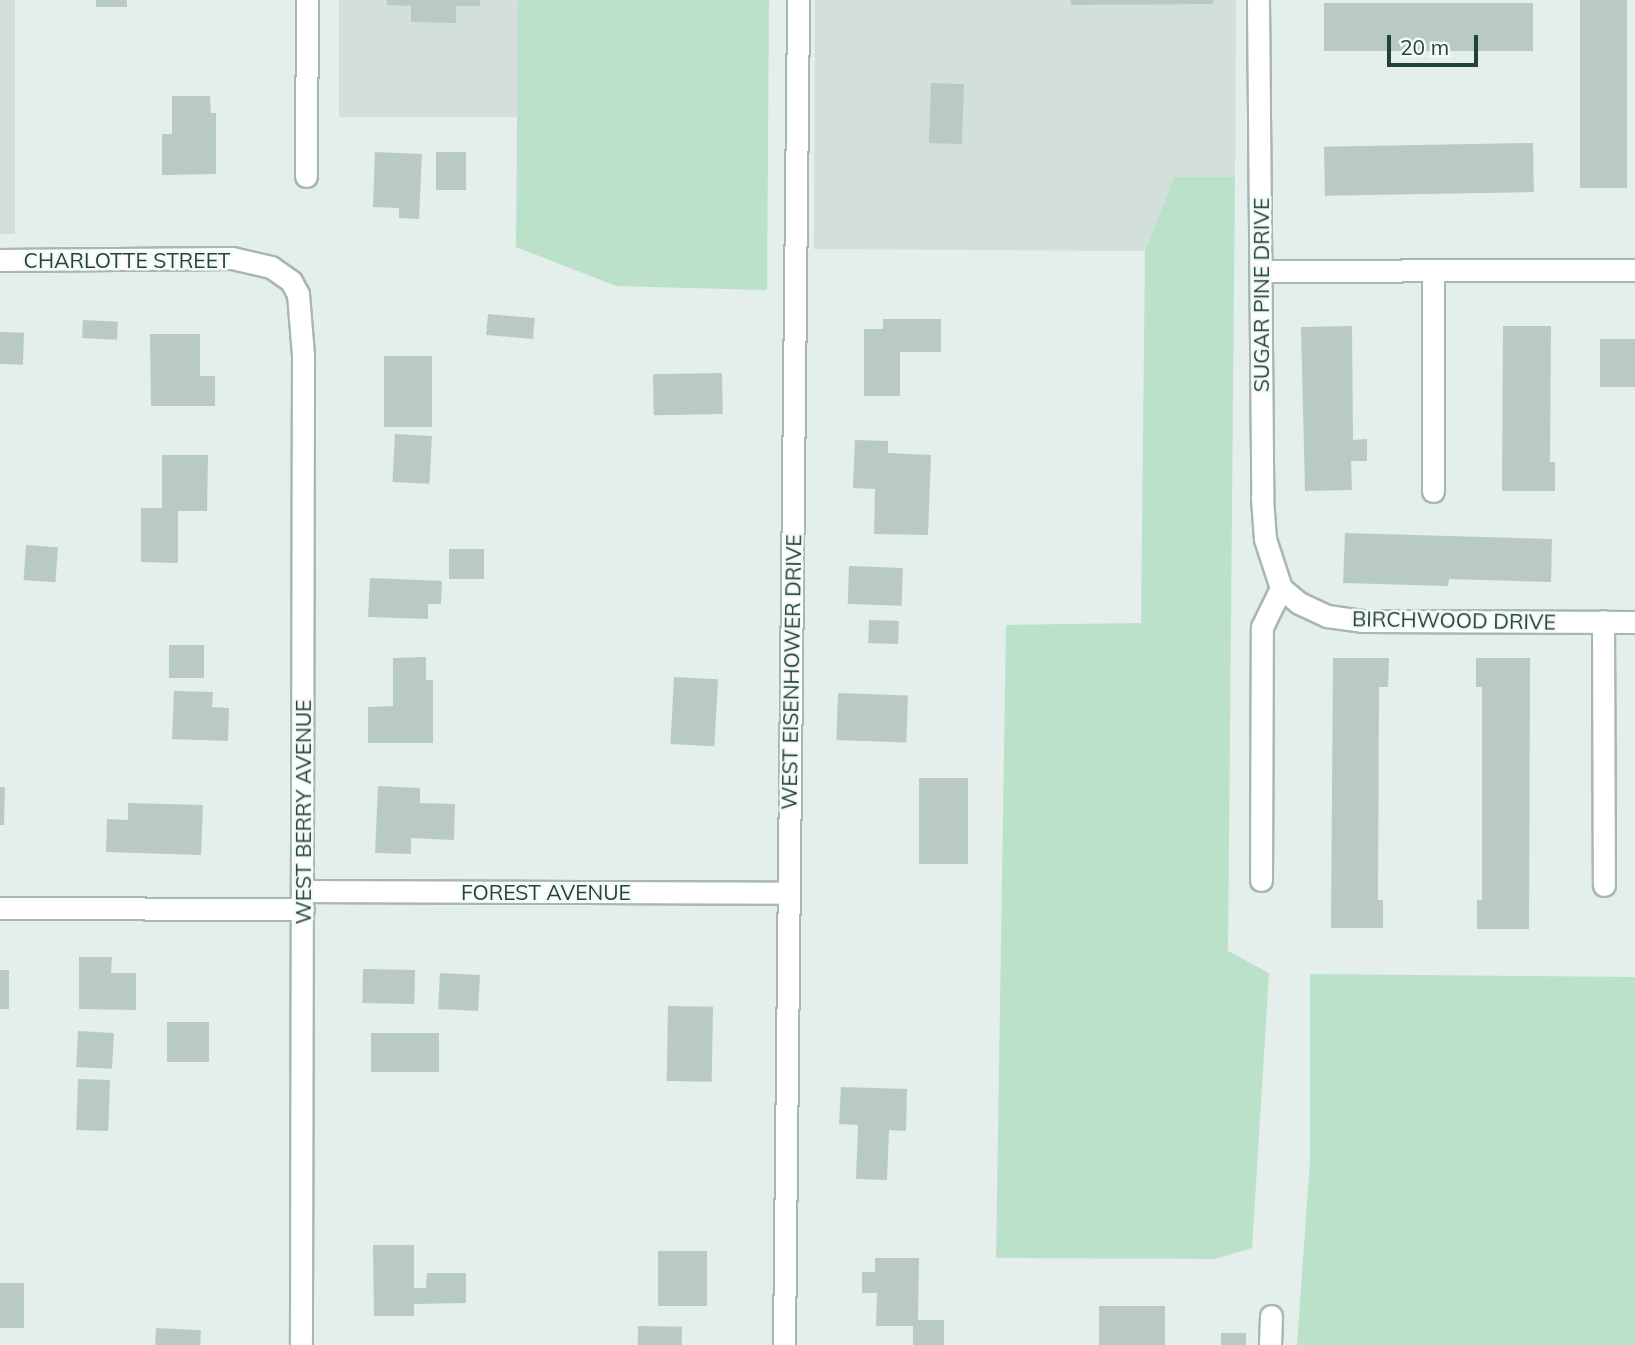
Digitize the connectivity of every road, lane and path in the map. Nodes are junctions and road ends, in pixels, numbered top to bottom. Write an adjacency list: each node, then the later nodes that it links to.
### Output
1 (307, 0): 4 (street)
2 (798, 0): 16 (street, WEST EISENHOWER DRIVE)
3 (1258, 0): 7 (street, SUGAR PINE DRIVE)
4 (306, 176)
5 (0, 260): 9 (street, CHARLOTTE STREET)
6 (1635, 270): 8 (street)
7 (1261, 271): 8 (street); 11 (street, SUGAR PINE DRIVE)
8 (1433, 271): 10 (street)
9 (290, 281): 17 (street, WEST BERRY AVENUE)
10 (1433, 491)
11 (1281, 588): 12 (street, BIRCHWOOD DRIVE); 14 (street)
12 (1603, 621): 13 (street, BIRCHWOOD DRIVE); 15 (street)
13 (1635, 622)
14 (1261, 880)
15 (1604, 885)
16 (789, 893): 17 (street, FOREST AVENUE); 21 (street, WEST EISENHOWER DRIVE)
17 (303, 900): 18 (street, FOREST AVENUE); 20 (street, WEST BERRY AVENUE)
18 (0, 908)
19 (1270, 1316): 22 (street)
20 (300, 1345)
21 (784, 1345)
22 (1270, 1345)

